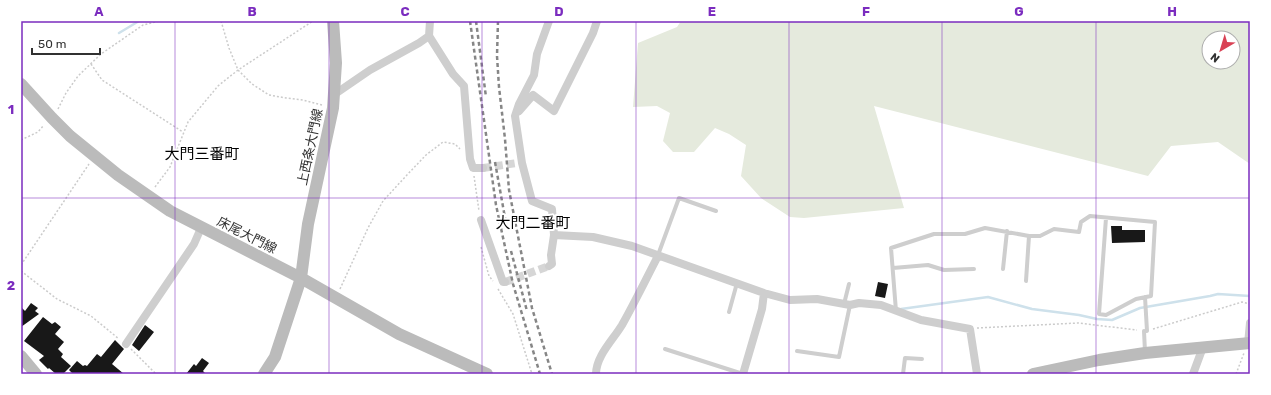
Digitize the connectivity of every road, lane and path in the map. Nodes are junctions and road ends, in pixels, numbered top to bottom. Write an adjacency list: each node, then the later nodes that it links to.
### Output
1 (159, 21): 9 (path)
2 (221, 21): 10 (path)
3 (314, 21): 10 (path)
4 (333, 21): 12 (main road, 上西条大門線)
5 (430, 21): 8 (street)
6 (549, 21): 14 (street)
7 (597, 21): 14 (street)
8 (429, 36): 12 (street); 19 (street)
9 (91, 64): 15 (path); 16 (path)
10 (238, 70): 13 (path); 16 (path)
11 (21, 84): 15 (main road, 床尾大門線)
12 (335, 94): 13 (main road, 上西条大門線)
13 (333, 108): 38 (main road, 上西条大門線)
14 (515, 116): 28 (street)
15 (52, 118): 17 (path); 18 (main road, 床尾大門線)
16 (184, 132): 22 (path)
17 (21, 140)
18 (95, 156): 22 (main road, 床尾大門線); 32 (path)
19 (470, 159): 20 (street); 46 (path)
20 (473, 168): 21 (street); 25 (path)
21 (483, 168)
22 (148, 197): 26 (main road, 床尾大門線)
23 (716, 211): 31 (lane)
24 (1106, 218): 29 (lane); 47 (lane); 47 (lane)
25 (481, 220): 41 (street)
26 (201, 228): 38 (main road, 床尾大門線); 55 (street)
27 (1007, 231): 29 (lane); 34 (lane); 36 (lane)
28 (554, 236): 31 (street); 33 (street)
29 (1030, 236): 39 (lane)
30 (481, 241): 40 (path)
31 (658, 256): 42 (street); 69 (street)
32 (21, 265)
33 (549, 266)
34 (893, 268): 35 (lane); 51 (lane)
35 (974, 269)
36 (1003, 269)
37 (21, 270): 55 (path)
38 (301, 278): 46 (main road, 床尾大門線); 66 (main road, 上西条大門線)
39 (1026, 281)
40 (493, 282)
41 (505, 282)
42 (737, 283): 45 (street); 50 (lane)
43 (849, 284): 48 (lane)
44 (497, 288): 68 (path)
45 (764, 293): 48 (street); 70 (street)
46 (336, 298): 63 (main road, 床尾大門線)
47 (1145, 298): 54 (lane)
48 (847, 304): 51 (street); 59 (lane)
49 (1250, 304): 54 (path)
50 (729, 312)
51 (896, 312): 53 (street)
52 (1250, 323): 56 (street)
53 (970, 329): 54 (path); 72 (street)
54 (1145, 331): 60 (lane)
55 (126, 344): 65 (path)
56 (1249, 344): 57 (main road); 75 (path)
57 (1203, 348): 60 (main road); 74 (street)
58 (665, 349): 70 (lane)
59 (798, 351)
60 (1145, 353): 73 (main road)
61 (21, 356): 64 (main road)
62 (922, 359): 71 (lane)
63 (471, 371): 67 (main road, 床尾大門線)
64 (36, 374)
65 (156, 374)
66 (264, 374)
67 (487, 374)
68 (532, 374)
69 (596, 374)
70 (743, 374)
71 (903, 374)
72 (977, 374)
73 (1033, 374)
74 (1193, 374)
75 (1236, 374)

